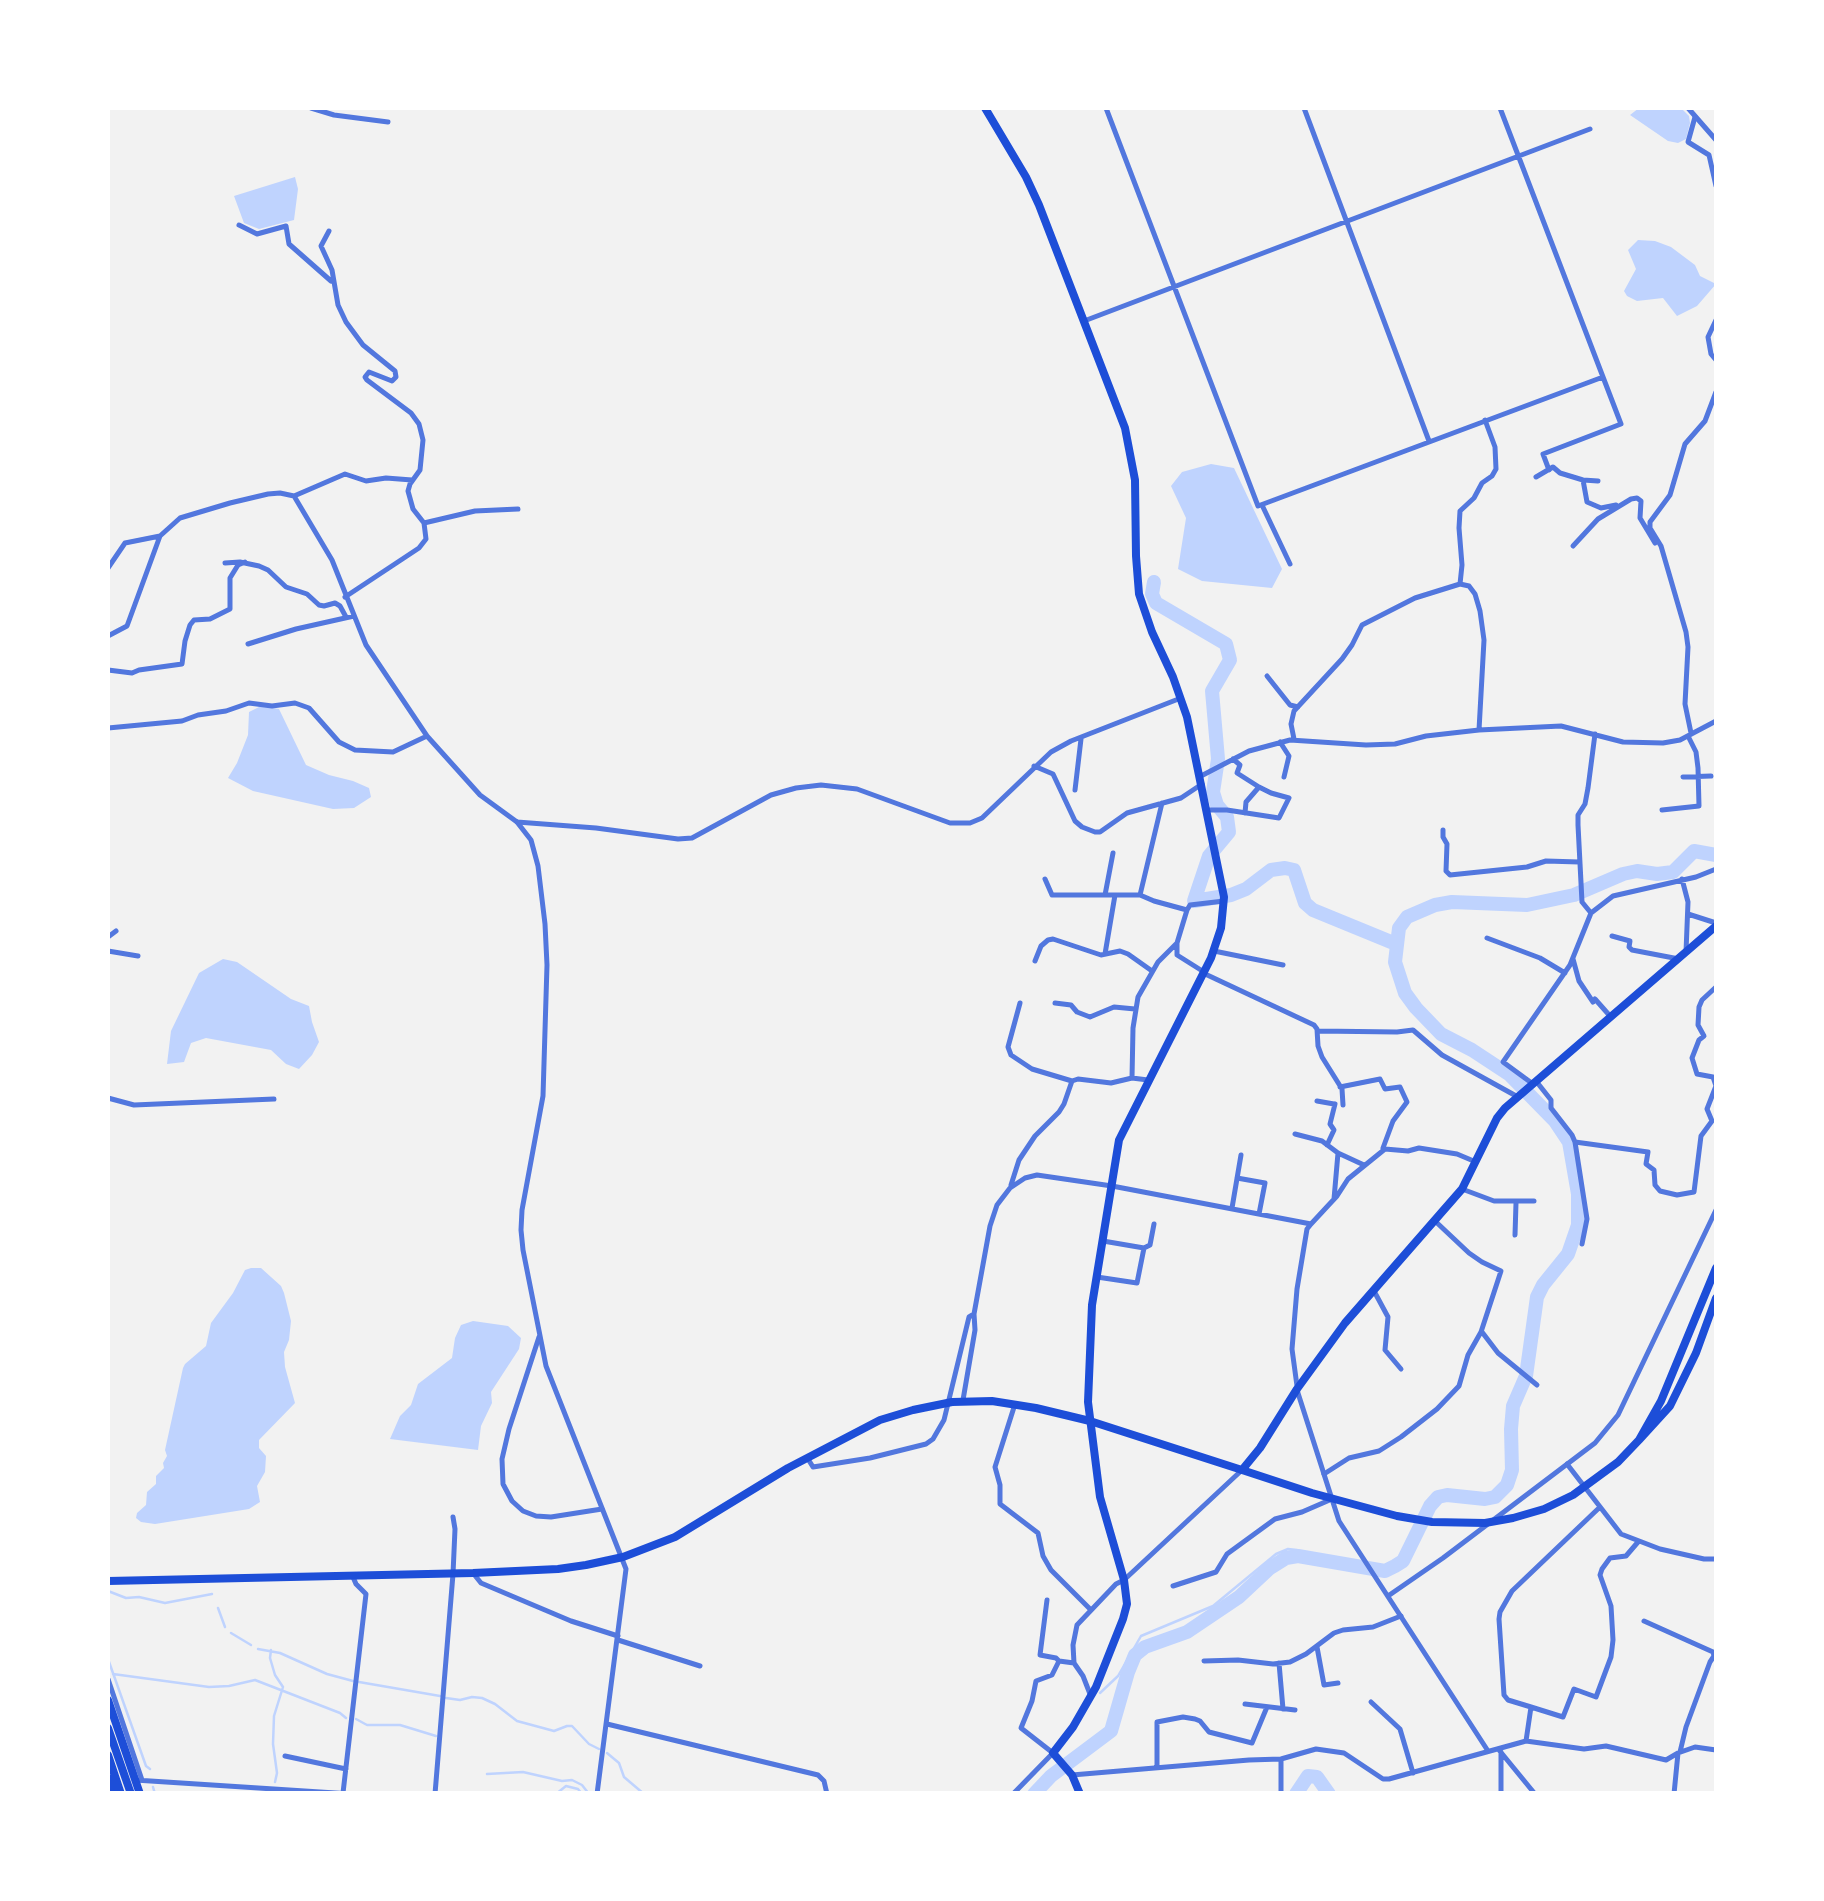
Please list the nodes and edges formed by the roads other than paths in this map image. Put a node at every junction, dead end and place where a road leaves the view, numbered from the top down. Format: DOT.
graph roads {
  1 [pos="311,108"];
  2 [pos="340,108"];
  3 [pos="985,108"];
  4 [pos="1106,108"];
  5 [pos="1304,108"];
  6 [pos="1500,108"];
  7 [pos="1688,108"];
  8 [pos="336,115"];
  9 [pos="1695,117"];
  10 [pos="388,122"];
  11 [pos="1590,129"];
  12 [pos="1716,140"];
  13 [pos="1519,156"];
  14 [pos="1716,186"];
  15 [pos="1346,222"];
  16 [pos="239,224"];
  17 [pos="329,231"];
  18 [pos="333,283"];
  19 [pos="1174,287"];
  20 [pos="1716,320"];
  21 [pos="1084,322"];
  22 [pos="1716,360"];
  23 [pos="1602,377"];
  24 [pos="1716,392"];
  25 [pos="1485,420"];
  26 [pos="1429,441"];
  27 [pos="1549,470"];
  28 [pos="1536,477"];
  29 [pos="412,480"];
  30 [pos="1583,480"];
  31 [pos="1598,481"];
  32 [pos="294,496"];
  33 [pos="1628,500"];
  34 [pos="1262,505"];
  35 [pos="518,509"];
  36 [pos="424,523"];
  37 [pos="160,536"];
  38 [pos="1574,546"];
  39 [pos="1662,554"];
  40 [pos="226,562"];
  41 [pos="245,562"];
  42 [pos="1290,564"];
  43 [pos="108,568"];
  44 [pos="1460,584"];
  45 [pos="345,597"];
  46 [pos="350,617"];
  47 [pos="108,636"];
  48 [pos="248,644"];
  49 [pos="108,670"];
  50 [pos="1268,676"];
  51 [pos="1181,698"];
  52 [pos="1298,707"];
  53 [pos="1716,721"];
  54 [pos="108,728"];
  55 [pos="1479,730"];
  56 [pos="1595,734"];
  57 [pos="1690,735"];
  58 [pos="427,736"];
  59 [pos="1082,737"];
  60 [pos="1294,740"];
  61 [pos="1280,742"];
  62 [pos="1233,759"];
  63 [pos="1034,766"];
  64 [pos="1698,776"];
  65 [pos="1711,776"];
  66 [pos="1683,777"];
  67 [pos="1284,778"];
  68 [pos="1201,780"];
  69 [pos="1259,787"];
  70 [pos="1075,790"];
  71 [pos="1162,803"];
  72 [pos="1207,810"];
  73 [pos="1662,810"];
  74 [pos="1245,813"];
  75 [pos="517,822"];
  76 [pos="1443,830"];
  77 [pos="1113,853"];
  78 [pos="1579,864"];
  79 [pos="1716,869"];
  80 [pos="1045,879"];
  81 [pos="1682,879"];
  82 [pos="1105,895"];
  83 [pos="1116,895"];
  84 [pos="1140,895"];
  85 [pos="1224,897"];
  86 [pos="1187,910"];
  87 [pos="1591,913"];
  88 [pos="1688,914"];
  89 [pos="1716,924"];
  90 [pos="116,931"];
  91 [pos="1612,936"];
  92 [pos="108,938"];
  93 [pos="1487,938"];
  94 [pos="1177,943"];
  95 [pos="108,951"];
  96 [pos="1214,951"];
  97 [pos="1104,954"];
  98 [pos="138,956"];
  99 [pos="1572,957"];
  100 [pos="1683,957"];
  101 [pos="1035,960"];
  102 [pos="1283,965"];
  103 [pos="1152,971"];
  104 [pos="1204,972"];
  105 [pos="1565,973"];
  106 [pos="1716,987"];
  107 [pos="1056,1002"];
  108 [pos="1020,1003"];
  109 [pos="1135,1009"];
  110 [pos="1612,1018"];
  111 [pos="1318,1031"];
  112 [pos="1132,1078"];
  113 [pos="1148,1080"];
  114 [pos="1072,1081"];
  115 [pos="1535,1083"];
  116 [pos="1340,1086"];
  117 [pos="1518,1097"];
  118 [pos="108,1098"];
  119 [pos="274,1099"];
  120 [pos="1317,1101"];
  121 [pos="1335,1104"];
  122 [pos="1343,1105"];
  123 [pos="1356,1107"];
  124 [pos="1295,1134"];
  125 [pos="1575,1142"];
  126 [pos="1328,1145"];
  127 [pos="1382,1150"];
  128 [pos="1338,1153"];
  129 [pos="1241,1155"];
  130 [pos="1476,1162"];
  131 [pos="1364,1165"];
  132 [pos="1237,1178"];
  133 [pos="1112,1186"];
  134 [pos="1010,1188"];
  135 [pos="1462,1189"];
  136 [pos="1334,1199"];
  137 [pos="1516,1202"];
  138 [pos="1534,1202"];
  139 [pos="1232,1208"];
  140 [pos="1716,1210"];
  141 [pos="1258,1214"];
  142 [pos="1436,1221"];
  143 [pos="1154,1224"];
  144 [pos="1311,1224"];
  145 [pos="1516,1234"];
  146 [pos="1102,1241"];
  147 [pos="1582,1244"];
  148 [pos="1144,1248"];
  149 [pos="1716,1268"];
  150 [pos="1096,1276"];
  151 [pos="1374,1290"];
  152 [pos="1716,1298"];
  153 [pos="974,1314"];
  154 [pos="541,1332"];
  155 [pos="1481,1332"];
  156 [pos="1401,1369"];
  157 [pos="1537,1385"];
  158 [pos="1297,1389"];
  159 [pos="962,1402"];
  160 [pos="1016,1404"];
  161 [pos="1090,1422"];
  162 [pos="1639,1440"];
  163 [pos="807,1458"];
  164 [pos="1567,1464"];
  165 [pos="1242,1470"];
  166 [pos="1324,1474"];
  167 [pos="1332,1499"];
  168 [pos="1600,1507"];
  169 [pos="602,1509"];
  170 [pos="453,1517"];
  171 [pos="1638,1542"];
  172 [pos="622,1557"];
  173 [pos="1716,1559"];
  174 [pos="473,1573"];
  175 [pos="453,1574"];
  176 [pos="352,1575"];
  177 [pos="108,1580"];
  178 [pos="1124,1580"];
  179 [pos="1173,1586"];
  180 [pos="1388,1596"];
  181 [pos="1047,1600"];
  182 [pos="1091,1610"];
  183 [pos="1401,1616"];
  184 [pos="1644,1621"];
  185 [pos="618,1638"];
  186 [pos="1317,1646"];
  187 [pos="1715,1657"];
  188 [pos="1059,1661"];
  189 [pos="1204,1661"];
  190 [pos="1074,1663"];
  191 [pos="1279,1663"];
  192 [pos="700,1666"];
  193 [pos="108,1679"];
  194 [pos="1338,1683"];
  195 [pos="1091,1697"];
  196 [pos="108,1700"];
  197 [pos="1371,1702"];
  198 [pos="1245,1704"];
  199 [pos="1267,1707"];
  200 [pos="1531,1707"];
  201 [pos="1283,1709"];
  202 [pos="1295,1710"];
  203 [pos="606,1724"];
  204 [pos="108,1728"];
  205 [pos="1526,1740"];
  206 [pos="1716,1750"];
  207 [pos="1500,1751"];
  208 [pos="1488,1752"];
  209 [pos="1679,1752"];
  210 [pos="108,1755"];
  211 [pos="1056,1755"];
  212 [pos="284,1756"];
  213 [pos="1282,1759"];
  214 [pos="1157,1768"];
  215 [pos="346,1769"];
  216 [pos="1413,1773"];
  217 [pos="1071,1774"];
  218 [pos="108,1778"];
  219 [pos="142,1780"];
  220 [pos="343,1793"];
  221 [pos="117,1794"];
  222 [pos="131,1794"];
  223 [pos="140,1794"];
  224 [pos="351,1794"];
  225 [pos="436,1794"];
  226 [pos="597,1794"];
  227 [pos="826,1794"];
  228 [pos="1013,1794"];
  229 [pos="1080,1794"];
  230 [pos="1281,1794"];
  231 [pos="1501,1794"];
  232 [pos="1535,1794"];
  233 [pos="1674,1794"];
  1 -- 8 [label="street"];
  2 -- 8 [label="street"];
  3 -- 21 [label="main road"];
  4 -- 19 [label="street"];
  5 -- 15 [label="street"];
  6 -- 13 [label="street"];
  7 -- 9 [label="street"];
  8 -- 10 [label="street"];
  9 -- 12 [label="street"];
  9 -- 14 [label="street"];
  11 -- 13 [label="street"];
  13 -- 15 [label="street"];
  13 -- 23 [label="street"];
  15 -- 19 [label="street"];
  15 -- 26 [label="street"];
  16 -- 18 [label="street"];
  17 -- 18 [label="street"];
  18 -- 29 [label="street"];
  19 -- 21 [label="street"];
  19 -- 34 [label="street"];
  20 -- 22 [label="street"];
  21 -- 51 [label="main road"];
  23 -- 25 [label="street"];
  23 -- 27 [label="street"];
  24 -- 39 [label="street"];
  25 -- 26 [label="street"];
  25 -- 44 [label="street"];
  26 -- 34 [label="street"];
  27 -- 28 [label="street"];
  27 -- 30 [label="street"];
  29 -- 32 [label="street"];
  29 -- 36 [label="street"];
  30 -- 31 [label="street"];
  30 -- 33 [label="street"];
  32 -- 37 [label="street"];
  32 -- 45 [label="street"];
  33 -- 38 [label="street"];
  33 -- 39 [label="street"];
  34 -- 42 [label="street"];
  35 -- 36 [label="street"];
  36 -- 45 [label="street"];
  37 -- 43 [label="street"];
  37 -- 47 [label="street"];
  39 -- 57 [label="street"];
  40 -- 41 [label="street"];
  41 -- 46 [label="street"];
  41 -- 49 [label="street"];
  44 -- 52 [label="street"];
  44 -- 55 [label="street"];
  45 -- 46 [label="street"];
  46 -- 48 [label="street"];
  46 -- 58 [label="street"];
  50 -- 52 [label="street"];
  51 -- 59 [label="street"];
  51 -- 68 [label="main road"];
  52 -- 60 [label="street"];
  53 -- 57 [label="street"];
  54 -- 58 [label="street"];
  55 -- 56 [label="street"];
  55 -- 60 [label="street"];
  56 -- 57 [label="street"];
  56 -- 78 [label="street"];
  57 -- 64 [label="street"];
  58 -- 75 [label="street"];
  59 -- 63 [label="street"];
  59 -- 70 [label="street"];
  60 -- 61 [label="street"];
  61 -- 62 [label="street"];
  61 -- 67 [label="street"];
  62 -- 68 [label="street"];
  62 -- 69 [label="street"];
  63 -- 71 [label="street"];
  63 -- 75 [label="street"];
  64 -- 65 [label="street"];
  64 -- 66 [label="street"];
  64 -- 73 [label="street"];
  68 -- 71 [label="street"];
  68 -- 72 [label="main road"];
  69 -- 74 [label="street"];
  69 -- 74 [label="street"];
  71 -- 84 [label="street"];
  72 -- 74 [label="street"];
  72 -- 85 [label="main road"];
  75 -- 154 [label="street"];
  76 -- 78 [label="street"];
  77 -- 82 [label="street"];
  78 -- 87 [label="street"];
  79 -- 81 [label="street"];
  80 -- 82 [label="street"];
  81 -- 87 [label="street"];
  81 -- 88 [label="street"];
  82 -- 83 [label="street"];
  83 -- 84 [label="street"];
  83 -- 97 [label="street"];
  84 -- 86 [label="street"];
  85 -- 86 [label="street"];
  85 -- 96 [label="main road"];
  86 -- 94 [label="street"];
  87 -- 99 [label="street"];
  88 -- 89 [label="street"];
  88 -- 100 [label="street"];
  89 -- 100 [label="main road"];
  90 -- 92 [label="street"];
  91 -- 100 [label="street"];
  93 -- 105 [label="street"];
  94 -- 103 [label="street"];
  94 -- 104 [label="street"];
  95 -- 98 [label="street"];
  96 -- 102 [label="street"];
  96 -- 104 [label="main road"];
  97 -- 101 [label="street"];
  97 -- 103 [label="street"];
  99 -- 105 [label="street"];
  99 -- 110 [label="street"];
  100 -- 110 [label="main road"];
  103 -- 109 [label="street"];
  104 -- 111 [label="street"];
  104 -- 113 [label="main road"];
  105 -- 115 [label="street"];
  106 -- 125 [label="street"];
  107 -- 109 [label="street"];
  108 -- 114 [label="street"];
  109 -- 112 [label="street"];
  110 -- 115 [label="main road"];
  111 -- 116 [label="street"];
  111 -- 117 [label="street"];
  112 -- 113 [label="street"];
  112 -- 114 [label="street"];
  113 -- 133 [label="main road"];
  114 -- 134 [label="street"];
  115 -- 117 [label="main road"];
  115 -- 125 [label="street"];
  116 -- 122 [label="street"];
  116 -- 127 [label="street"];
  117 -- 130 [label="main road"];
  118 -- 119 [label="street"];
  120 -- 121 [label="street"];
  121 -- 122 [label="street"];
  121 -- 126 [label="street"];
  122 -- 123 [label="street"];
  124 -- 126 [label="street"];
  125 -- 147 [label="street"];
  126 -- 128 [label="street"];
  127 -- 130 [label="street"];
  127 -- 131 [label="street"];
  128 -- 131 [label="street"];
  128 -- 136 [label="street"];
  129 -- 132 [label="street"];
  130 -- 135 [label="main road"];
  131 -- 136 [label="street"];
  132 -- 139 [label="street"];
  132 -- 141 [label="street"];
  133 -- 134 [label="street"];
  133 -- 139 [label="street"];
  133 -- 146 [label="main road"];
  134 -- 153 [label="street"];
  135 -- 137 [label="street"];
  135 -- 142 [label="main road"];
  136 -- 144 [label="street"];
  137 -- 138 [label="street"];
  137 -- 145 [label="street"];
  139 -- 141 [label="street"];
  140 -- 164 [label="street"];
  141 -- 144 [label="street"];
  142 -- 151 [label="main road"];
  142 -- 155 [label="street"];
  143 -- 148 [label="street"];
  144 -- 158 [label="street"];
  146 -- 148 [label="street"];
  146 -- 150 [label="main road"];
  148 -- 150 [label="street"];
  149 -- 162 [label="main road"];
  150 -- 161 [label="main road"];
  151 -- 156 [label="street"];
  151 -- 158 [label="main road"];
  152 -- 162 [label="main road"];
  153 -- 159 [label="street"];
  153 -- 163 [label="street"];
  154 -- 169 [label="street"];
  154 -- 169 [label="street"];
  155 -- 157 [label="street"];
  155 -- 166 [label="street"];
  158 -- 165 [label="main road"];
  158 -- 166 [label="street"];
  159 -- 160 [label="main road"];
  159 -- 163 [label="main road"];
  160 -- 161 [label="main road"];
  160 -- 182 [label="street"];
  161 -- 165 [label="main road"];
  161 -- 178 [label="main road"];
  162 -- 165 [label="main road"];
  163 -- 172 [label="main road"];
  164 -- 168 [label="street"];
  164 -- 180 [label="street"];
  165 -- 178 [label="street"];
  166 -- 167 [label="street"];
  167 -- 179 [label="street"];
  167 -- 180 [label="street"];
  168 -- 171 [label="street"];
  168 -- 200 [label="street"];
  169 -- 172 [label="street"];
  170 -- 175 [label="street"];
  171 -- 173 [label="street"];
  171 -- 200 [label="street"];
  172 -- 174 [label="main road"];
  172 -- 185 [label="street"];
  174 -- 175 [label="main road"];
  174 -- 185 [label="street"];
  175 -- 176 [label="main road"];
  175 -- 225 [label="street"];
  176 -- 177 [label="main road"];
  176 -- 215 [label="street"];
  178 -- 182 [label="street"];
  178 -- 195 [label="main road"];
  180 -- 183 [label="street"];
  181 -- 188 [label="street"];
  182 -- 190 [label="street"];
  183 -- 186 [label="street"];
  183 -- 208 [label="street"];
  184 -- 187 [label="street"];
  185 -- 192 [label="street"];
  185 -- 203 [label="street"];
  186 -- 191 [label="street"];
  186 -- 194 [label="street"];
  187 -- 209 [label="street"];
  188 -- 190 [label="street"];
  188 -- 211 [label="street"];
  189 -- 191 [label="street"];
  190 -- 195 [label="street"];
  191 -- 201 [label="street"];
  193 -- 219 [label="street"];
  195 -- 211 [label="main road"];
  196 -- 223 [label="main road"];
  197 -- 216 [label="street"];
  198 -- 199 [label="street"];
  199 -- 201 [label="street"];
  199 -- 214 [label="street"];
  200 -- 205 [label="street"];
  201 -- 202 [label="street"];
  203 -- 226 [label="street"];
  203 -- 227 [label="street"];
  204 -- 222 [label="main road"];
  205 -- 207 [label="street"];
  205 -- 209 [label="street"];
  206 -- 209 [label="street"];
  207 -- 208 [label="street"];
  207 -- 231 [label="street"];
  207 -- 232 [label="street"];
  208 -- 216 [label="street"];
  209 -- 233 [label="street"];
  210 -- 221 [label="main road"];
  211 -- 217 [label="main road"];
  211 -- 228 [label="street"];
  212 -- 215 [label="street"];
  213 -- 214 [label="street"];
  213 -- 216 [label="street"];
  213 -- 230 [label="street"];
  214 -- 217 [label="street"];
  215 -- 220 [label="street"];
  217 -- 229 [label="main road"];
  218 -- 219 [label="street"];
  218 -- 221 [label="main road"];
  219 -- 220 [label="street"];
  220 -- 224 [label="street"];
}
